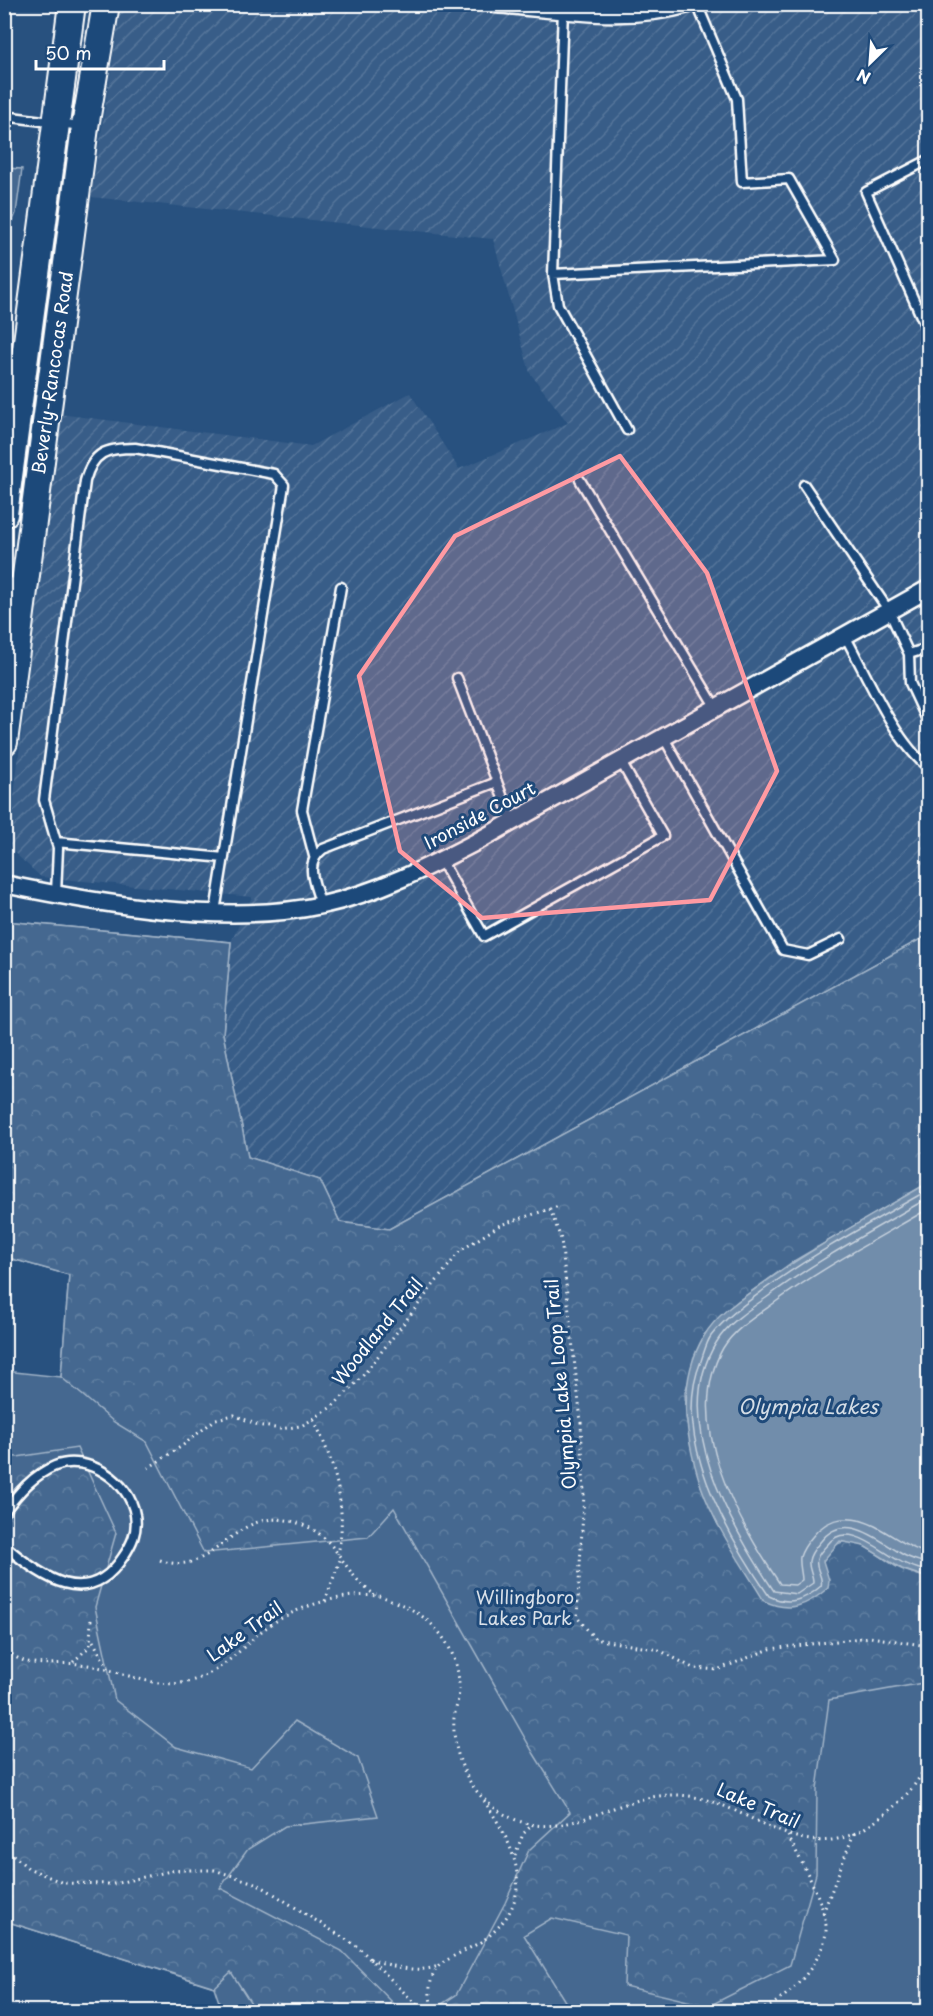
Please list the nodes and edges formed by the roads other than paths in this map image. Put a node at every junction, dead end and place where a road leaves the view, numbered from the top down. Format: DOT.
graph roads {
  1 [pos="72,4"];
  2 [pos="106,4"];
  3 [pos="495,4"];
  4 [pos="689,4"];
  5 [pos="698,4"];
  6 [pos="631,9"];
  7 [pos="563,10"];
  8 [pos="4,116"];
  9 [pos="57,123"];
  10 [pos="85,127"];
  11 [pos="928,160"];
  12 [pos="553,274"];
  13 [pos="928,332"];
  14 [pos="627,430"];
  15 [pos="580,480"];
  16 [pos="804,484"];
  17 [pos="4,514"];
  18 [pos="341,587"];
  19 [pos="14,589"];
  20 [pos="928,589"];
  21 [pos="889,611"];
  22 [pos="845,636"];
  23 [pos="928,648"];
  24 [pos="909,654"];
  25 [pos="457,678"];
  26 [pos="716,709"];
  27 [pos="928,722"];
  28 [pos="664,738"];
  29 [pos="4,742"];
  30 [pos="621,762"];
  31 [pos="928,767"];
  32 [pos="497,782"];
  33 [pos="512,822"];
  34 [pos="56,842"];
  35 [pos="314,856"];
  36 [pos="224,858"];
  37 [pos="441,860"];
  38 [pos="4,884"];
  39 [pos="56,894"];
  40 [pos="321,905"];
  41 [pos="215,912"];
  42 [pos="841,939"];
  43 [pos="4,1512"];
  44 [pos="4,1545"];
  1 -- 9 [label="main road, Beverly-Rancocas Road"];
  2 -- 10 [label="main road, Beverly-Rancocas Road"];
  3 -- 7 [label="street"];
  4 -- 6 [label="street"];
  5 -- 12 [label="lane"];
  6 -- 7 [label="street"];
  7 -- 12 [label="lane"];
  8 -- 9 [label="lane"];
  9 -- 10 [label="lane"];
  9 -- 17 [label="main road, Beverly-Rancocas Road"];
  10 -- 19 [label="main road, Beverly-Rancocas Road"];
  11 -- 13 [label="lane"];
  12 -- 14 [label="lane"];
  15 -- 26 [label="lane"];
  16 -- 21 [label="lane"];
  18 -- 35 [label="lane"];
  19 -- 29 [label="main road, Beverly-Rancocas Road"];
  20 -- 21 [label="street, Ironside Court"];
  21 -- 22 [label="street, Ironside Court"];
  21 -- 24 [label="lane"];
  22 -- 26 [label="street, Ironside Court"];
  22 -- 31 [label="lane"];
  23 -- 24 [label="lane"];
  24 -- 27 [label="lane"];
  25 -- 32 [label="lane"];
  26 -- 28 [label="street, Ironside Court"];
  28 -- 30 [label="street, Ironside Court"];
  28 -- 42 [label="lane"];
  30 -- 33 [label="street, Ironside Court"];
  30 -- 37 [label="lane"];
  32 -- 33 [label="lane"];
  32 -- 35 [label="lane"];
  33 -- 37 [label="street, Ironside Court"];
  34 -- 36 [label="lane"];
  34 -- 36 [label="lane"];
  34 -- 39 [label="lane"];
  35 -- 40 [label="lane"];
  36 -- 41 [label="lane"];
  37 -- 40 [label="street, Ironside Court"];
  38 -- 39 [label="street, Ironside Court"];
  39 -- 41 [label="street, Ironside Court"];
  40 -- 41 [label="street, Ironside Court"];
  43 -- 44 [label="lane"];
}
